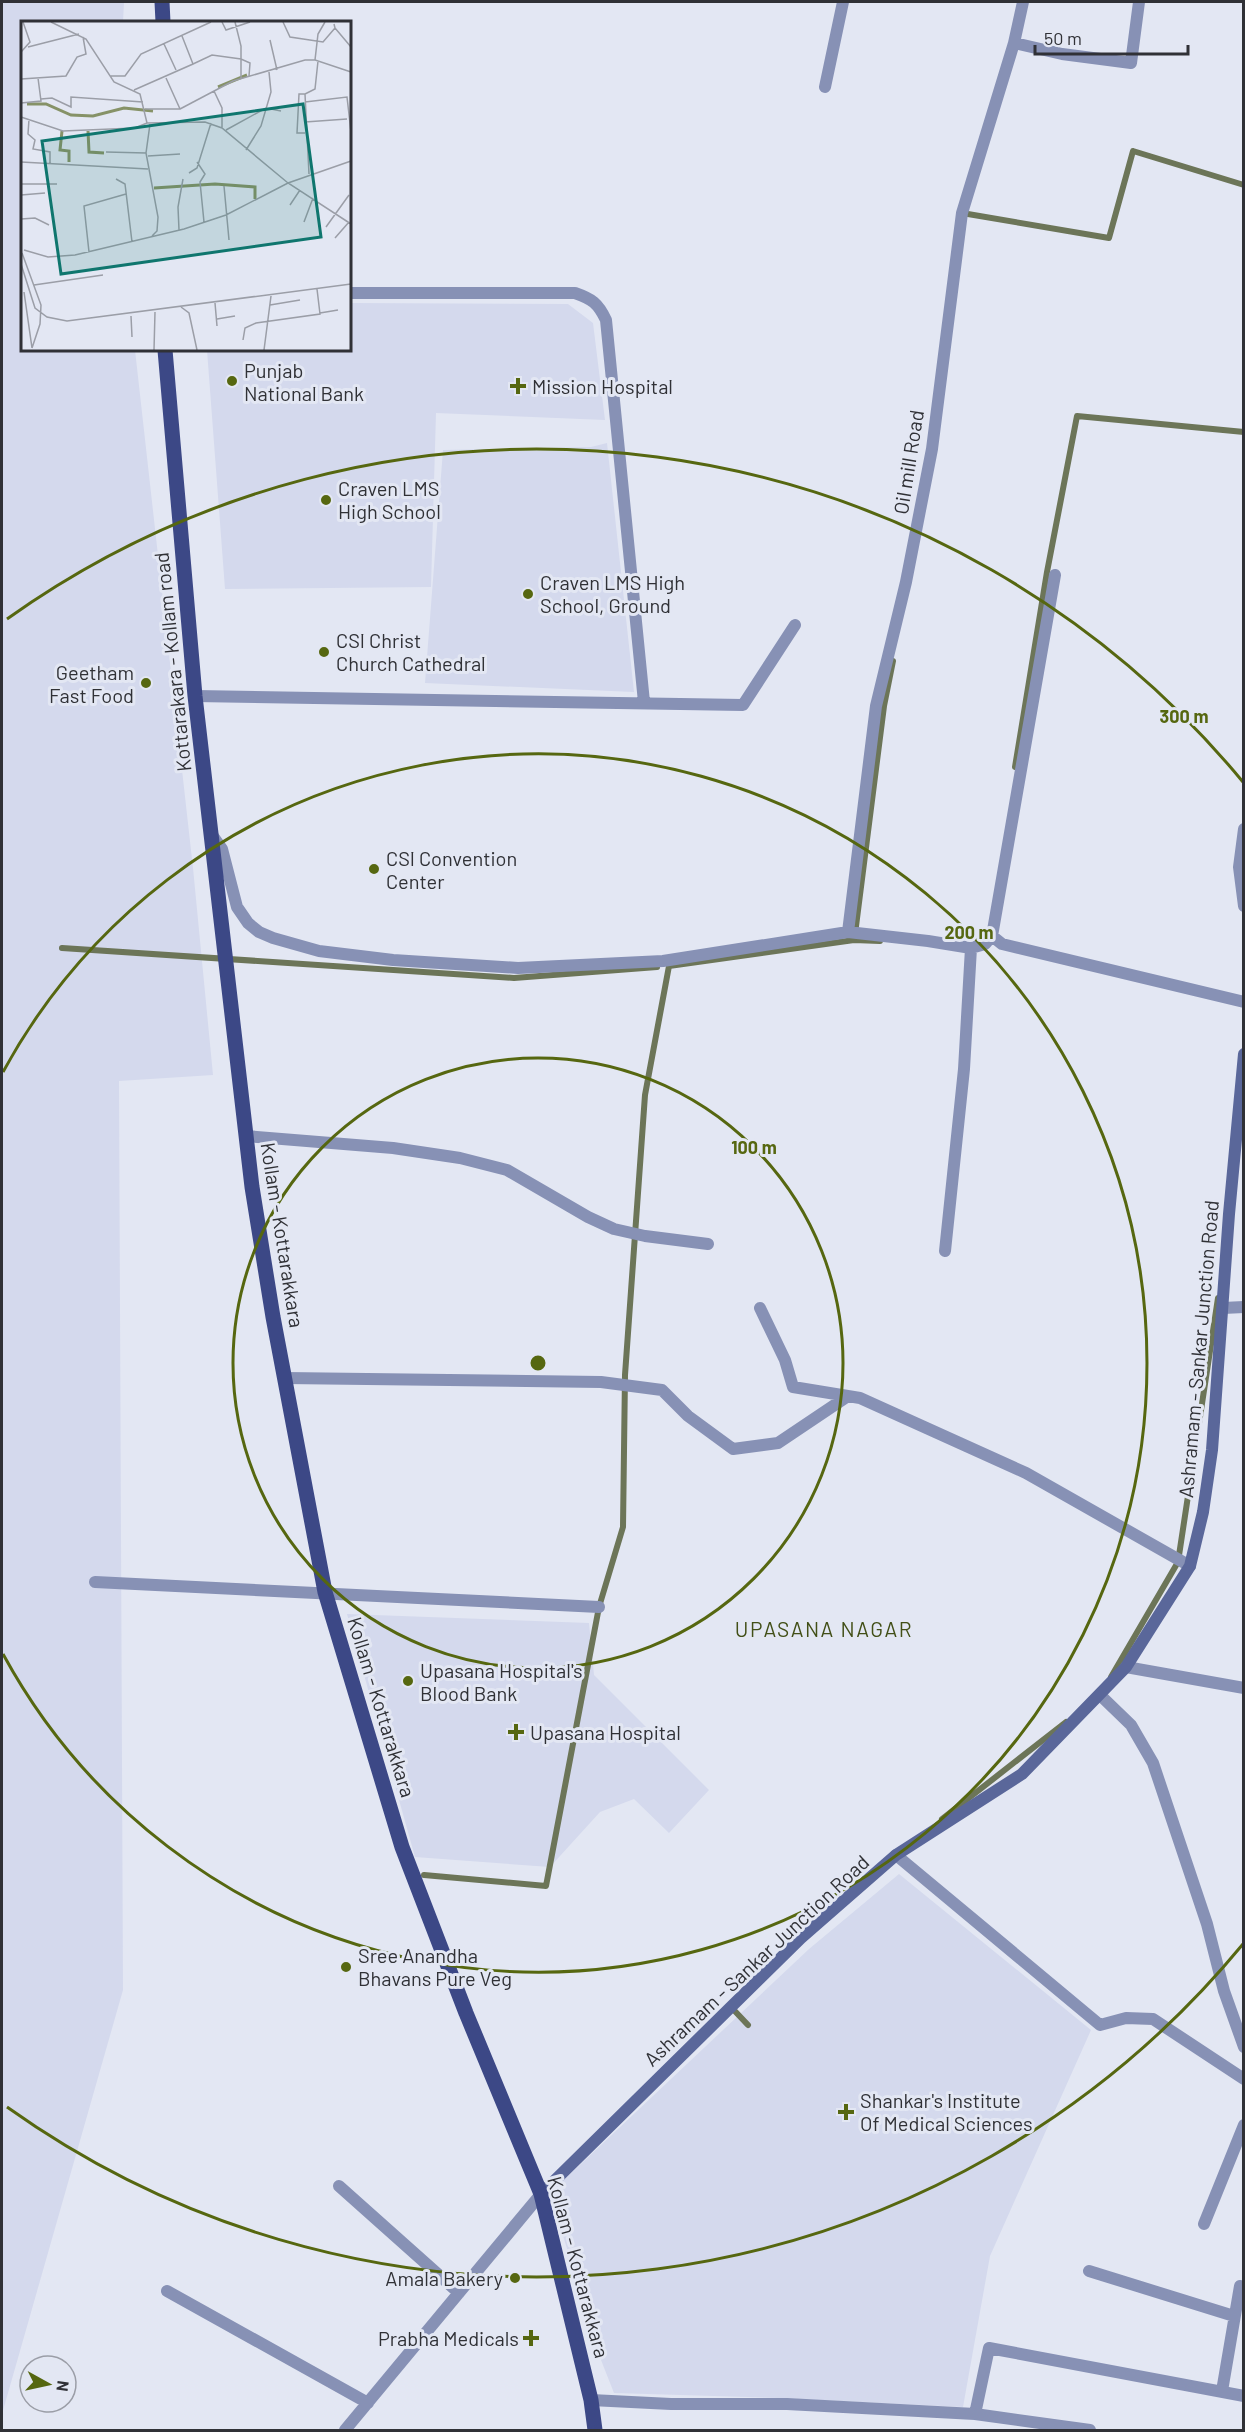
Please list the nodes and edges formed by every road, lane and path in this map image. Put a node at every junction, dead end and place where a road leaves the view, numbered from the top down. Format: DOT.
graph roads {
  1 [pos="843,2"];
  2 [pos="1023,2"];
  3 [pos="1139,2"];
  4 [pos="1014,43"];
  5 [pos="825,87"];
  6 [pos="351,293"];
  7 [pos="165,351"];
  8 [pos="1055,575"];
  9 [pos="795,625"];
  10 [pos="195,696"];
  11 [pos="644,702"];
  12 [pos="1244,829"];
  13 [pos="212,835"];
  14 [pos="1244,906"];
  15 [pos="848,932"];
  16 [pos="992,936"];
  17 [pos="971,948"];
  18 [pos="227,969"];
  19 [pos="1244,1002"];
  20 [pos="1244,1054"];
  21 [pos="246,1136"];
  22 [pos="708,1245"];
  23 [pos="945,1251"];
  24 [pos="1244,1307"];
  25 [pos="760,1308"];
  26 [pos="1223,1308"];
  27 [pos="285,1378"];
  28 [pos="848,1396"];
  29 [pos="1190,1566"];
  30 [pos="95,1582"];
  31 [pos="325,1592"];
  32 [pos="599,1607"];
  33 [pos="1125,1667"];
  34 [pos="1244,1688"];
  35 [pos="1100,1695"];
  36 [pos="896,1855"];
  37 [pos="1244,2047"];
  38 [pos="1244,2079"];
  39 [pos="1244,2125"];
  40 [pos="339,2186"];
  41 [pos="541,2194"];
  42 [pos="1204,2224"];
  43 [pos="1089,2271"];
  44 [pos="1244,2287"];
  45 [pos="167,2291"];
  46 [pos="459,2293"];
  47 [pos="1234,2316"];
  48 [pos="1222,2391"];
  49 [pos="1244,2396"];
  50 [pos="591,2400"];
  51 [pos="368,2403"];
  52 [pos="975,2414"];
  53 [pos="1072,2429"];
  54 [pos="345,2430"];
  55 [pos="596,2430"];
  56 [pos="1090,2430"];
  1 -- 5 [label="street"];
  2 -- 4 [label="street, Oil mill Road"];
  3 -- 4 [label="street"];
  4 -- 15 [label="street, Oil mill Road"];
  6 -- 11 [label="street"];
  7 -- 10 [label="main road, Kottarakara - Kollam road"];
  8 -- 16 [label="street"];
  9 -- 11 [label="street"];
  10 -- 11 [label="street"];
  10 -- 13 [label="main road, Kottarakara - Kollam road"];
  12 -- 14 [label="street"];
  13 -- 15 [label="street"];
  13 -- 18 [label="main road, Kottarakara - Kollam road"];
  15 -- 17 [label="street"];
  16 -- 17 [label="street"];
  16 -- 19 [label="street"];
  17 -- 23 [label="street"];
  18 -- 21 [label="main road, Kollam - Kottarakkara"];
  20 -- 26 [label="street, Ashramam - Sankar Junction Road"];
  21 -- 22 [label="street"];
  21 -- 27 [label="main road, Kollam - Kottarakkara"];
  24 -- 26 [label="street"];
  25 -- 28 [label="street"];
  26 -- 29 [label="street, Ashramam - Sankar Junction Road"];
  27 -- 28 [label="street"];
  27 -- 31 [label="main road, Kollam - Kottarakkara"];
  28 -- 29 [label="street"];
  29 -- 33 [label="street, Ashramam - Sankar Junction Road"];
  30 -- 31 [label="street"];
  31 -- 32 [label="street"];
  31 -- 41 [label="main road, Kollam - Kottarakkara"];
  33 -- 34 [label="street"];
  33 -- 35 [label="street, Ashramam - Sankar Junction Road"];
  35 -- 36 [label="street, Ashramam - Sankar Junction Road"];
  35 -- 37 [label="street"];
  36 -- 38 [label="street"];
  36 -- 41 [label="street, Ashramam - Sankar Junction Road"];
  39 -- 42 [label="street"];
  40 -- 46 [label="street"];
  41 -- 46 [label="street"];
  41 -- 50 [label="main road, Kollam - Kottarakkara"];
  43 -- 47 [label="street"];
  44 -- 47 [label="street"];
  45 -- 51 [label="street"];
  46 -- 51 [label="street"];
  47 -- 48 [label="street"];
  48 -- 49 [label="street"];
  48 -- 52 [label="street"];
  50 -- 52 [label="street"];
  50 -- 55 [label="main road, Kollam - Kottarakkara"];
  51 -- 54 [label="street"];
  52 -- 53 [label="street"];
  53 -- 56 [label="street"];
}
